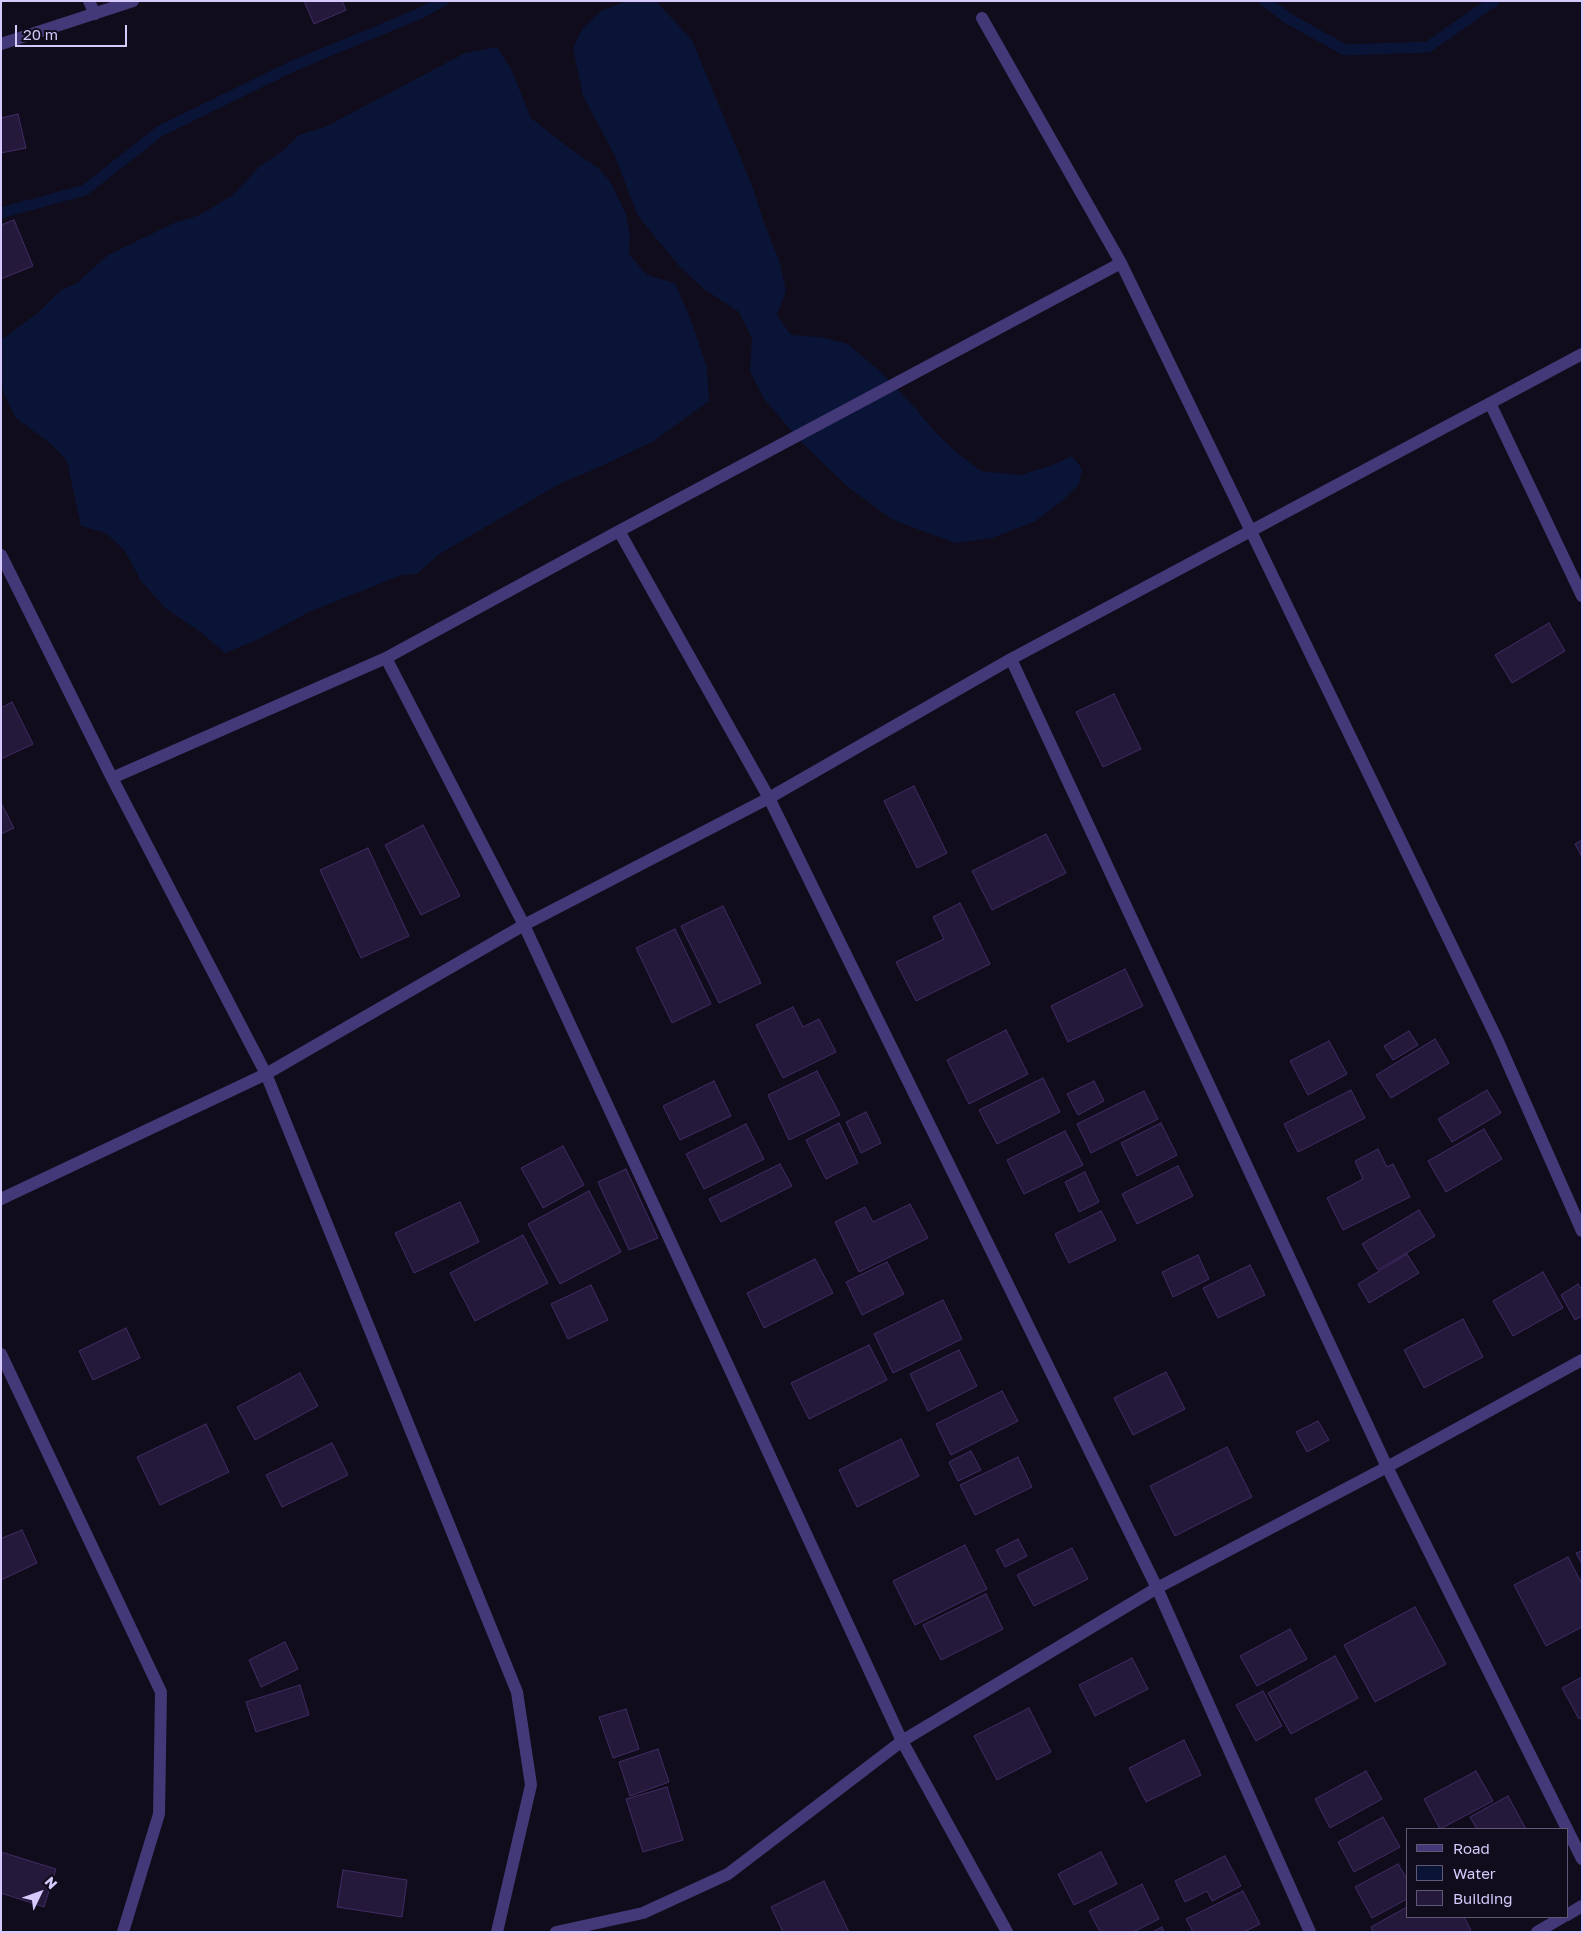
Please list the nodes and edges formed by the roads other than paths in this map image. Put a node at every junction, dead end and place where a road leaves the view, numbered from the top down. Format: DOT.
graph roads {
  1 [pos="89,1"];
  2 [pos="134,1"];
  3 [pos="95,14"];
  4 [pos="982,18"];
  5 [pos="1,44"];
  6 [pos="1121,263"];
  7 [pos="1582,354"];
  8 [pos="1490,403"];
  9 [pos="1251,530"];
  10 [pos="619,531"];
  11 [pos="1,556"];
  12 [pos="1582,596"];
  13 [pos="386,658"];
  14 [pos="1011,659"];
  15 [pos="112,778"];
  16 [pos="768,798"];
  17 [pos="524,925"];
  18 [pos="266,1074"];
  19 [pos="1,1199"];
  20 [pos="1582,1231"];
  21 [pos="1,1354"];
  22 [pos="1582,1360"];
  23 [pos="1387,1467"];
  24 [pos="1157,1588"];
  25 [pos="902,1741"];
  26 [pos="1567,1828"];
  27 [pos="1568,1830"];
  28 [pos="1582,1858"];
  29 [pos="1582,1906"];
  30 [pos="1568,1914"];
  31 [pos="1561,1918"];
  32 [pos="123,1932"];
  33 [pos="497,1932"];
  34 [pos="556,1932"];
  35 [pos="1007,1932"];
  36 [pos="1310,1932"];
  37 [pos="1536,1932"];
  1 -- 3 [label="street"];
  2 -- 3 [label="street"];
  3 -- 5 [label="street"];
  4 -- 6 [label="street"];
  6 -- 9 [label="street"];
  6 -- 10 [label="street"];
  7 -- 8 [label="street"];
  8 -- 9 [label="street"];
  8 -- 12 [label="street"];
  9 -- 14 [label="street"];
  9 -- 20 [label="street"];
  10 -- 13 [label="street"];
  10 -- 16 [label="street"];
  11 -- 15 [label="street"];
  13 -- 15 [label="street"];
  13 -- 17 [label="street"];
  14 -- 16 [label="street"];
  14 -- 23 [label="street"];
  15 -- 18 [label="street"];
  16 -- 17 [label="street"];
  16 -- 24 [label="street"];
  17 -- 18 [label="street"];
  17 -- 25 [label="street"];
  18 -- 19 [label="street"];
  18 -- 33 [label="street"];
  21 -- 32 [label="street"];
  22 -- 23 [label="street"];
  23 -- 24 [label="street"];
  23 -- 26 [label="street"];
  24 -- 25 [label="street"];
  24 -- 36 [label="street"];
  25 -- 34 [label="street"];
  25 -- 35 [label="street"];
  27 -- 28 [label="street"];
  29 -- 30 [label="street"];
  31 -- 37 [label="street"];
}
